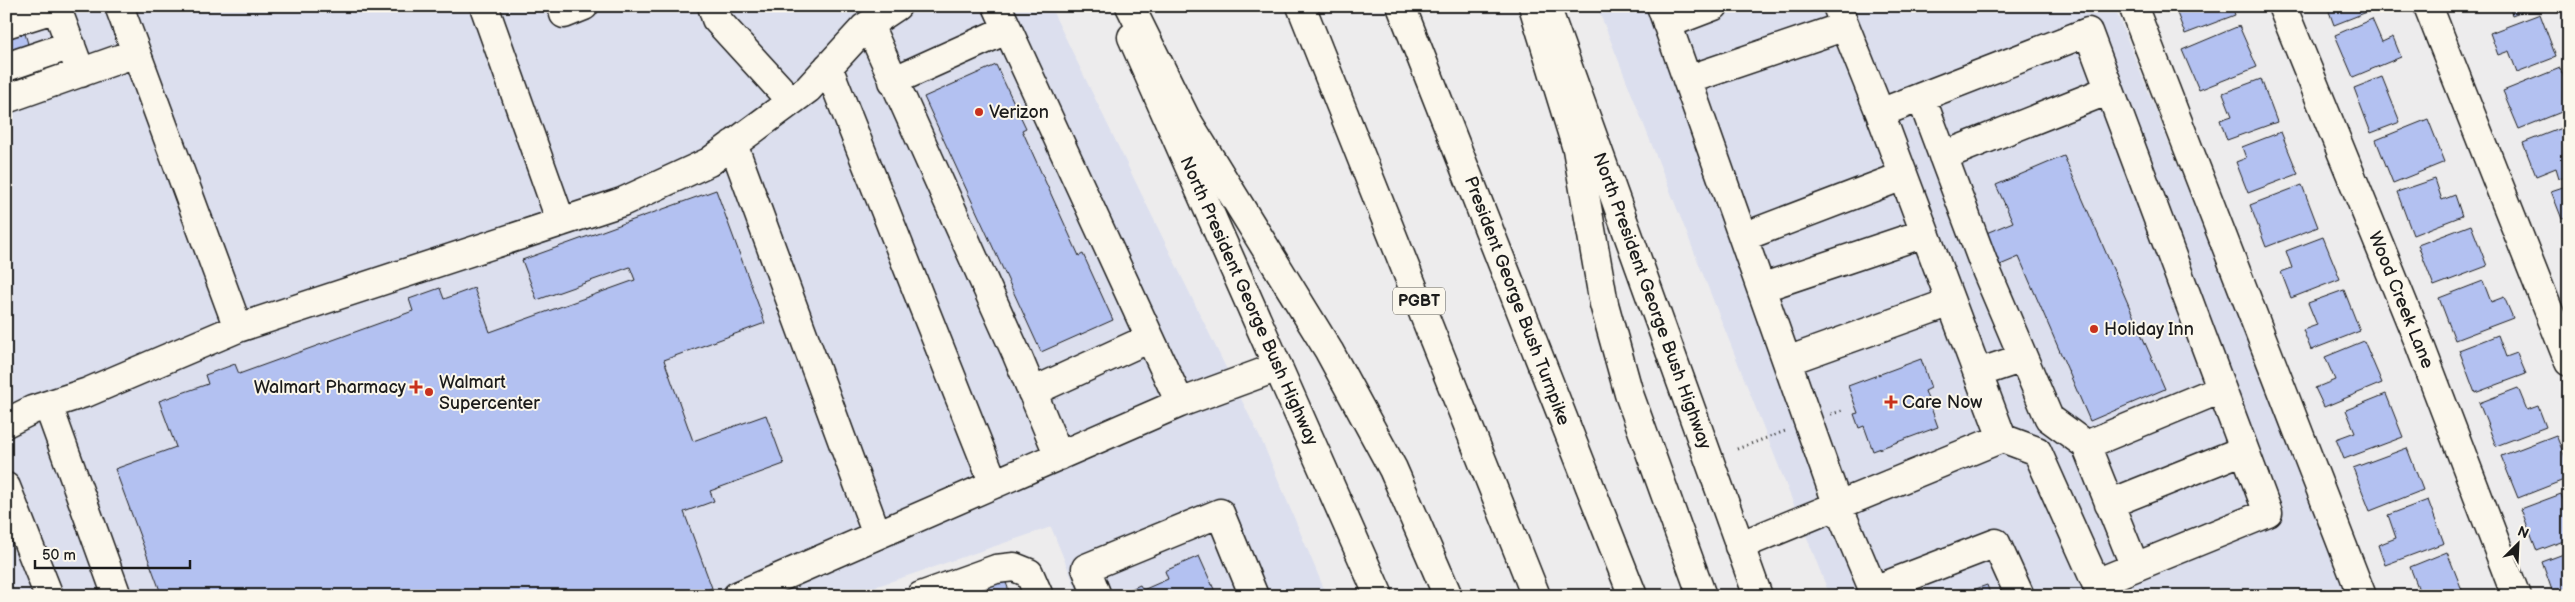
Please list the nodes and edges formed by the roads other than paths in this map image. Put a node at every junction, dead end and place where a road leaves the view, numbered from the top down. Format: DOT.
graph roads {
  1 [pos="119,6"];
  2 [pos="484,6"];
  3 [pos="562,6"];
  4 [pos="584,6"];
  5 [pos="712,6"];
  6 [pos="897,6"];
  7 [pos="1118,6"];
  8 [pos="1130,6"];
  9 [pos="1301,6"];
  10 [pos="1401,6"];
  11 [pos="1533,6"];
  12 [pos="1546,6"];
  13 [pos="1714,6"];
  14 [pos="2133,6"];
  15 [pos="2282,6"];
  16 [pos="2428,6"];
  17 [pos="57,7"];
  18 [pos="1664,15"];
  19 [pos="1840,16"];
  20 [pos="1001,18"];
  21 [pos="6,24"];
  22 [pos="869,25"];
  23 [pos="71,45"];
  24 [pos="136,53"];
  25 [pos="6,67"];
  26 [pos="828,67"];
  27 [pos="81,72"];
  28 [pos="1687,80"];
  29 [pos="893,81"];
  30 [pos="2109,90"];
  31 [pos="1921,97"];
  32 [pos="6,99"];
  33 [pos="791,101"];
  34 [pos="1880,113"];
  35 [pos="733,144"];
  36 [pos="1943,156"];
  37 [pos="1903,176"];
  38 [pos="561,222"];
  39 [pos="1925,233"];
  40 [pos="1743,236"];
  41 [pos="1761,288"];
  42 [pos="1951,302"];
  43 [pos="238,328"];
  44 [pos="1150,338"];
  45 [pos="2023,358"];
  46 [pos="1787,361"];
  47 [pos="2569,362"];
  48 [pos="1278,367"];
  49 [pos="1978,374"];
  50 [pos="2221,389"];
  51 [pos="1032,392"];
  52 [pos="1180,403"];
  53 [pos="48,405"];
  54 [pos="6,423"];
  55 [pos="2002,438"];
  56 [pos="2086,445"];
  57 [pos="2244,450"];
  58 [pos="1059,456"];
  59 [pos="994,484"];
  60 [pos="6,487"];
  61 [pos="2109,504"];
  62 [pos="1838,506"];
  63 [pos="877,535"];
  64 [pos="1739,546"];
  65 [pos="2135,567"];
  66 [pos="2098,589"];
  67 [pos="1875,593"];
  68 [pos="49,596"];
  69 [pos="117,596"];
  70 [pos="737,596"];
  71 [pos="921,596"];
  72 [pos="1039,596"];
  73 [pos="1097,596"];
  74 [pos="1254,596"];
  75 [pos="1379,596"];
  76 [pos="1448,596"];
  77 [pos="1536,596"];
  78 [pos="1633,596"];
  79 [pos="1702,596"];
  80 [pos="1758,596"];
  81 [pos="2020,596"];
  82 [pos="2362,596"];
  83 [pos="2516,596"];
  1 -- 24 [label="main road"];
  2 -- 38 [label="main road"];
  3 -- 4 [label="main road"];
  5 -- 33 [label="main road"];
  6 -- 22 [label="main road"];
  7 -- 48 [label="main road, North President George Bush Highway"];
  8 -- 76 [label="main road"];
  9 -- 77 [label="main road, PGBT"];
  10 -- 78 [label="main road, President George Bush Turnpike"];
  11 -- 79 [label="main road"];
  12 -- 64 [label="main road, North President George Bush Highway"];
  13 -- 18 [label="main road"];
  14 -- 82 [label="main road"];
  15 -- 83 [label="main road, Wood Creek Lane"];
  16 -- 47 [label="main road"];
  17 -- 21 [label="main road"];
  17 -- 23 [label="main road"];
  18 -- 28 [label="main road"];
  19 -- 28 [label="main road"];
  19 -- 34 [label="main road"];
  20 -- 29 [label="main road"];
  20 -- 44 [label="main road"];
  22 -- 26 [label="main road"];
  22 -- 29 [label="main road"];
  23 -- 25 [label="main road"];
  23 -- 27 [label="main road"];
  24 -- 27 [label="main road"];
  24 -- 43 [label="main road"];
  26 -- 33 [label="main road"];
  26 -- 59 [label="main road"];
  27 -- 32 [label="main road"];
  28 -- 40 [label="main road"];
  29 -- 51 [label="main road"];
  30 -- 31 [label="main road"];
  30 -- 36 [label="main road"];
  30 -- 50 [label="main road"];
  31 -- 34 [label="main road"];
  31 -- 36 [label="main road"];
  33 -- 35 [label="main road"];
  34 -- 37 [label="main road"];
  35 -- 38 [label="main road"];
  35 -- 63 [label="main road"];
  36 -- 45 [label="main road"];
  37 -- 39 [label="main road"];
  37 -- 40 [label="main road"];
  38 -- 43 [label="main road"];
  39 -- 41 [label="main road"];
  39 -- 42 [label="main road"];
  40 -- 41 [label="main road"];
  41 -- 46 [label="main road"];
  42 -- 46 [label="main road"];
  42 -- 49 [label="main road"];
  43 -- 53 [label="main road"];
  44 -- 51 [label="main road"];
  44 -- 52 [label="main road"];
  45 -- 49 [label="main road"];
  45 -- 56 [label="main road"];
  46 -- 62 [label="main road"];
  48 -- 52 [label="main road"];
  48 -- 75 [label="main road, North President George Bush Highway"];
  49 -- 55 [label="main road"];
  50 -- 56 [label="main road"];
  50 -- 57 [label="main road"];
  51 -- 58 [label="main road"];
  52 -- 58 [label="main road"];
  53 -- 54 [label="main road"];
  53 -- 69 [label="main road"];
  55 -- 62 [label="main road"];
  55 -- 66 [label="main road"];
  56 -- 61 [label="main road"];
  57 -- 61 [label="main road"];
  57 -- 65 [label="main road"];
  58 -- 59 [label="main road"];
  59 -- 63 [label="main road"];
  60 -- 68 [label="main road"];
  61 -- 65 [label="main road"];
  62 -- 64 [label="main road"];
  62 -- 67 [label="main road"];
  63 -- 70 [label="main road"];
  64 -- 80 [label="main road, North President George Bush Highway"];
  65 -- 66 [label="main road"];
  67 -- 81 [label="main road"];
  71 -- 72 [label="main road"];
  73 -- 74 [label="main road"];
}
